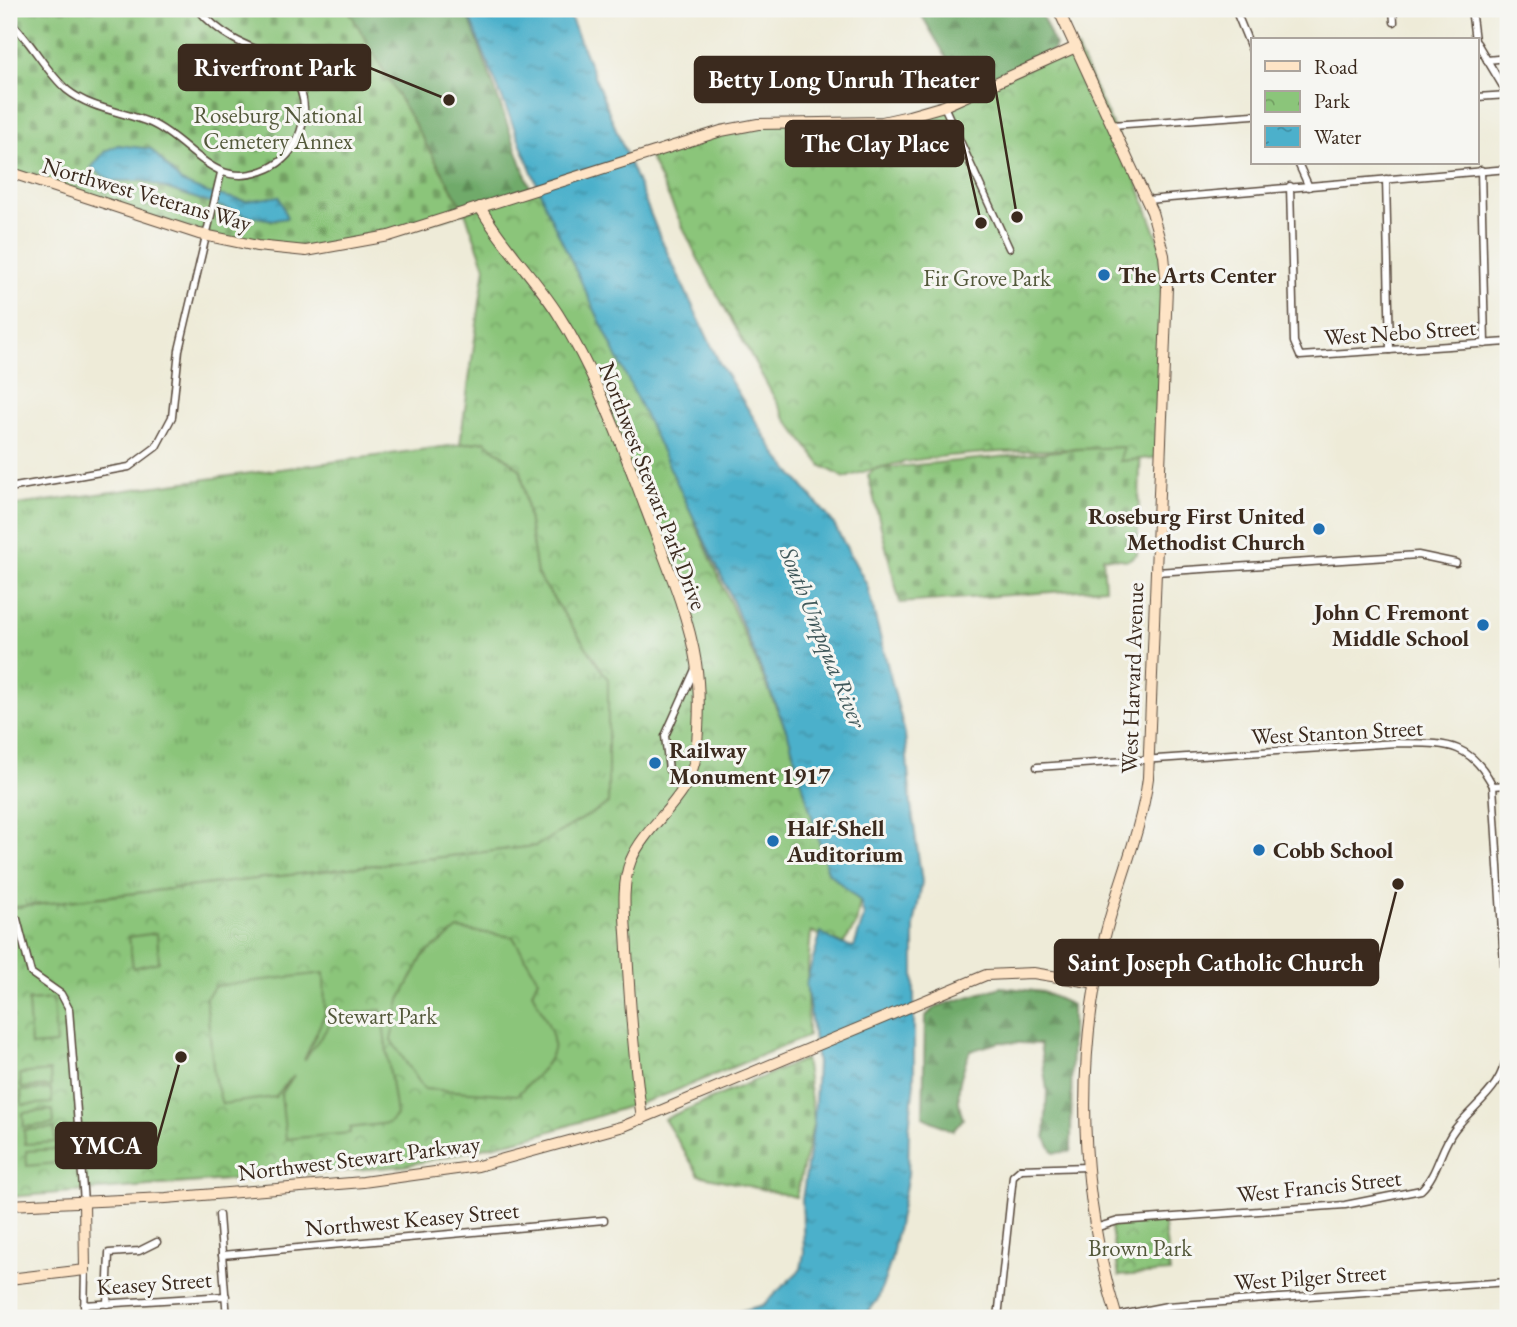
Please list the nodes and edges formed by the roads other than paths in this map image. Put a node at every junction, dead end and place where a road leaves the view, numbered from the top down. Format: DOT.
graph roads {
  1 [pos="198,9"];
  2 [pos="1102,9"];
  3 [pos="1235,9"];
  4 [pos="1393,9"];
  5 [pos="1471,9"];
  6 [pos="1059,11"];
  7 [pos="9,21"];
  8 [pos="1394,22"];
  9 [pos="1476,38"];
  10 [pos="1478,44"];
  11 [pos="1076,47"];
  12 [pos="1251,48"];
  13 [pos="1508,58"];
  14 [pos="1488,60"];
  15 [pos="1508,95"];
  16 [pos="1478,97"];
  17 [pos="944,106"];
  18 [pos="1251,115"];
  19 [pos="1112,125"];
  20 [pos="1298,164"];
  21 [pos="1508,169"];
  22 [pos="1481,170"];
  23 [pos="9,172"];
  24 [pos="220,173"];
  25 [pos="1386,179"];
  26 [pos="1290,186"];
  27 [pos="1309,187"];
  28 [pos="1147,200"];
  29 [pos="480,207"];
  30 [pos="205,235"];
  31 [pos="1009,248"];
  32 [pos="1508,342"];
  33 [pos="1485,344"];
  34 [pos="1390,349"];
  35 [pos="9,488"];
  36 [pos="1456,563"];
  37 [pos="1156,572"];
  38 [pos="696,665"];
  39 [pos="1149,759"];
  40 [pos="1037,767"];
  41 [pos="688,780"];
  42 [pos="1508,785"];
  43 [pos="1493,786"];
  44 [pos="1498,889"];
  45 [pos="1508,889"];
  46 [pos="17,919"];
  47 [pos="1096,983"];
  48 [pos="1508,1028"];
  49 [pos="1508,1050"];
  50 [pos="642,1119"];
  51 [pos="1088,1167"];
  52 [pos="84,1202"];
  53 [pos="9,1205"];
  54 [pos="219,1215"];
  55 [pos="604,1220"];
  56 [pos="1096,1228"];
  57 [pos="156,1242"];
  58 [pos="100,1253"];
  59 [pos="109,1253"];
  60 [pos="222,1255"];
  61 [pos="85,1270"];
  62 [pos="9,1279"];
  63 [pos="1508,1282"];
  64 [pos="226,1296"];
  65 [pos="107,1304"];
  66 [pos="84,1305"];
  67 [pos="1116,1317"];
  68 [pos="84,1318"];
  69 [pos="227,1318"];
  70 [pos="998,1318"];
  1 -- 24 [label="street"];
  2 -- 6 [label="street"];
  3 -- 12 [label="street"];
  4 -- 8 [label="street"];
  5 -- 9 [label="street"];
  6 -- 11 [label="main road, West Harvard Avenue"];
  7 -- 24 [label="street"];
  10 -- 14 [label="street"];
  11 -- 17 [label="main road"];
  11 -- 19 [label="main road, West Harvard Avenue"];
  13 -- 14 [label="street"];
  14 -- 15 [label="street"];
  15 -- 16 [label="street"];
  17 -- 29 [label="main road"];
  17 -- 31 [label="street"];
  18 -- 19 [label="street"];
  19 -- 28 [label="main road, West Harvard Avenue"];
  20 -- 27 [label="street"];
  21 -- 22 [label="street"];
  22 -- 25 [label="street"];
  22 -- 33 [label="street"];
  23 -- 30 [label="main road, Northwest Veterans Way"];
  24 -- 30 [label="street"];
  25 -- 27 [label="street"];
  25 -- 34 [label="street"];
  26 -- 27 [label="street"];
  26 -- 28 [label="street"];
  26 -- 34 [label="street, West Nebo Street"];
  28 -- 37 [label="main road, West Harvard Avenue"];
  29 -- 30 [label="main road, Northwest Veterans Way"];
  29 -- 38 [label="main road, Northwest Stewart Park Drive"];
  30 -- 35 [label="street"];
  32 -- 33 [label="street, West Nebo Street"];
  33 -- 34 [label="street, West Nebo Street"];
  36 -- 37 [label="street"];
  37 -- 39 [label="main road, West Harvard Avenue"];
  38 -- 41 [label="main road, Northwest Stewart Park Drive"];
  38 -- 41 [label="street"];
  39 -- 40 [label="street, West Stanton Street"];
  39 -- 43 [label="street, West Stanton Street"];
  39 -- 47 [label="main road, West Harvard Avenue"];
  41 -- 50 [label="main road, Northwest Stewart Park Drive"];
  42 -- 43 [label="street"];
  43 -- 44 [label="street"];
  44 -- 45 [label="street"];
  44 -- 48 [label="street"];
  46 -- 52 [label="street"];
  47 -- 50 [label="main road, Northwest Stewart Parkway"];
  47 -- 51 [label="main road, West Harvard Avenue"];
  49 -- 56 [label="street, West Francis Street"];
  50 -- 52 [label="main road, Northwest Stewart Parkway"];
  51 -- 56 [label="main road, West Harvard Avenue"];
  51 -- 70 [label="street"];
  52 -- 53 [label="main road, Northwest Stewart Parkway"];
  52 -- 61 [label="main road"];
  54 -- 60 [label="street"];
  55 -- 60 [label="street, Northwest Keasey Street"];
  56 -- 67 [label="main road, West Harvard Avenue"];
  57 -- 59 [label="street"];
  58 -- 59 [label="street"];
  59 -- 65 [label="street"];
  60 -- 64 [label="street"];
  61 -- 62 [label="main road"];
  61 -- 66 [label="street"];
  63 -- 67 [label="street, West Pilger Street"];
  64 -- 65 [label="street, Keasey Street"];
  64 -- 69 [label="street"];
  65 -- 66 [label="street, Keasey Street"];
  66 -- 68 [label="street"];
}
